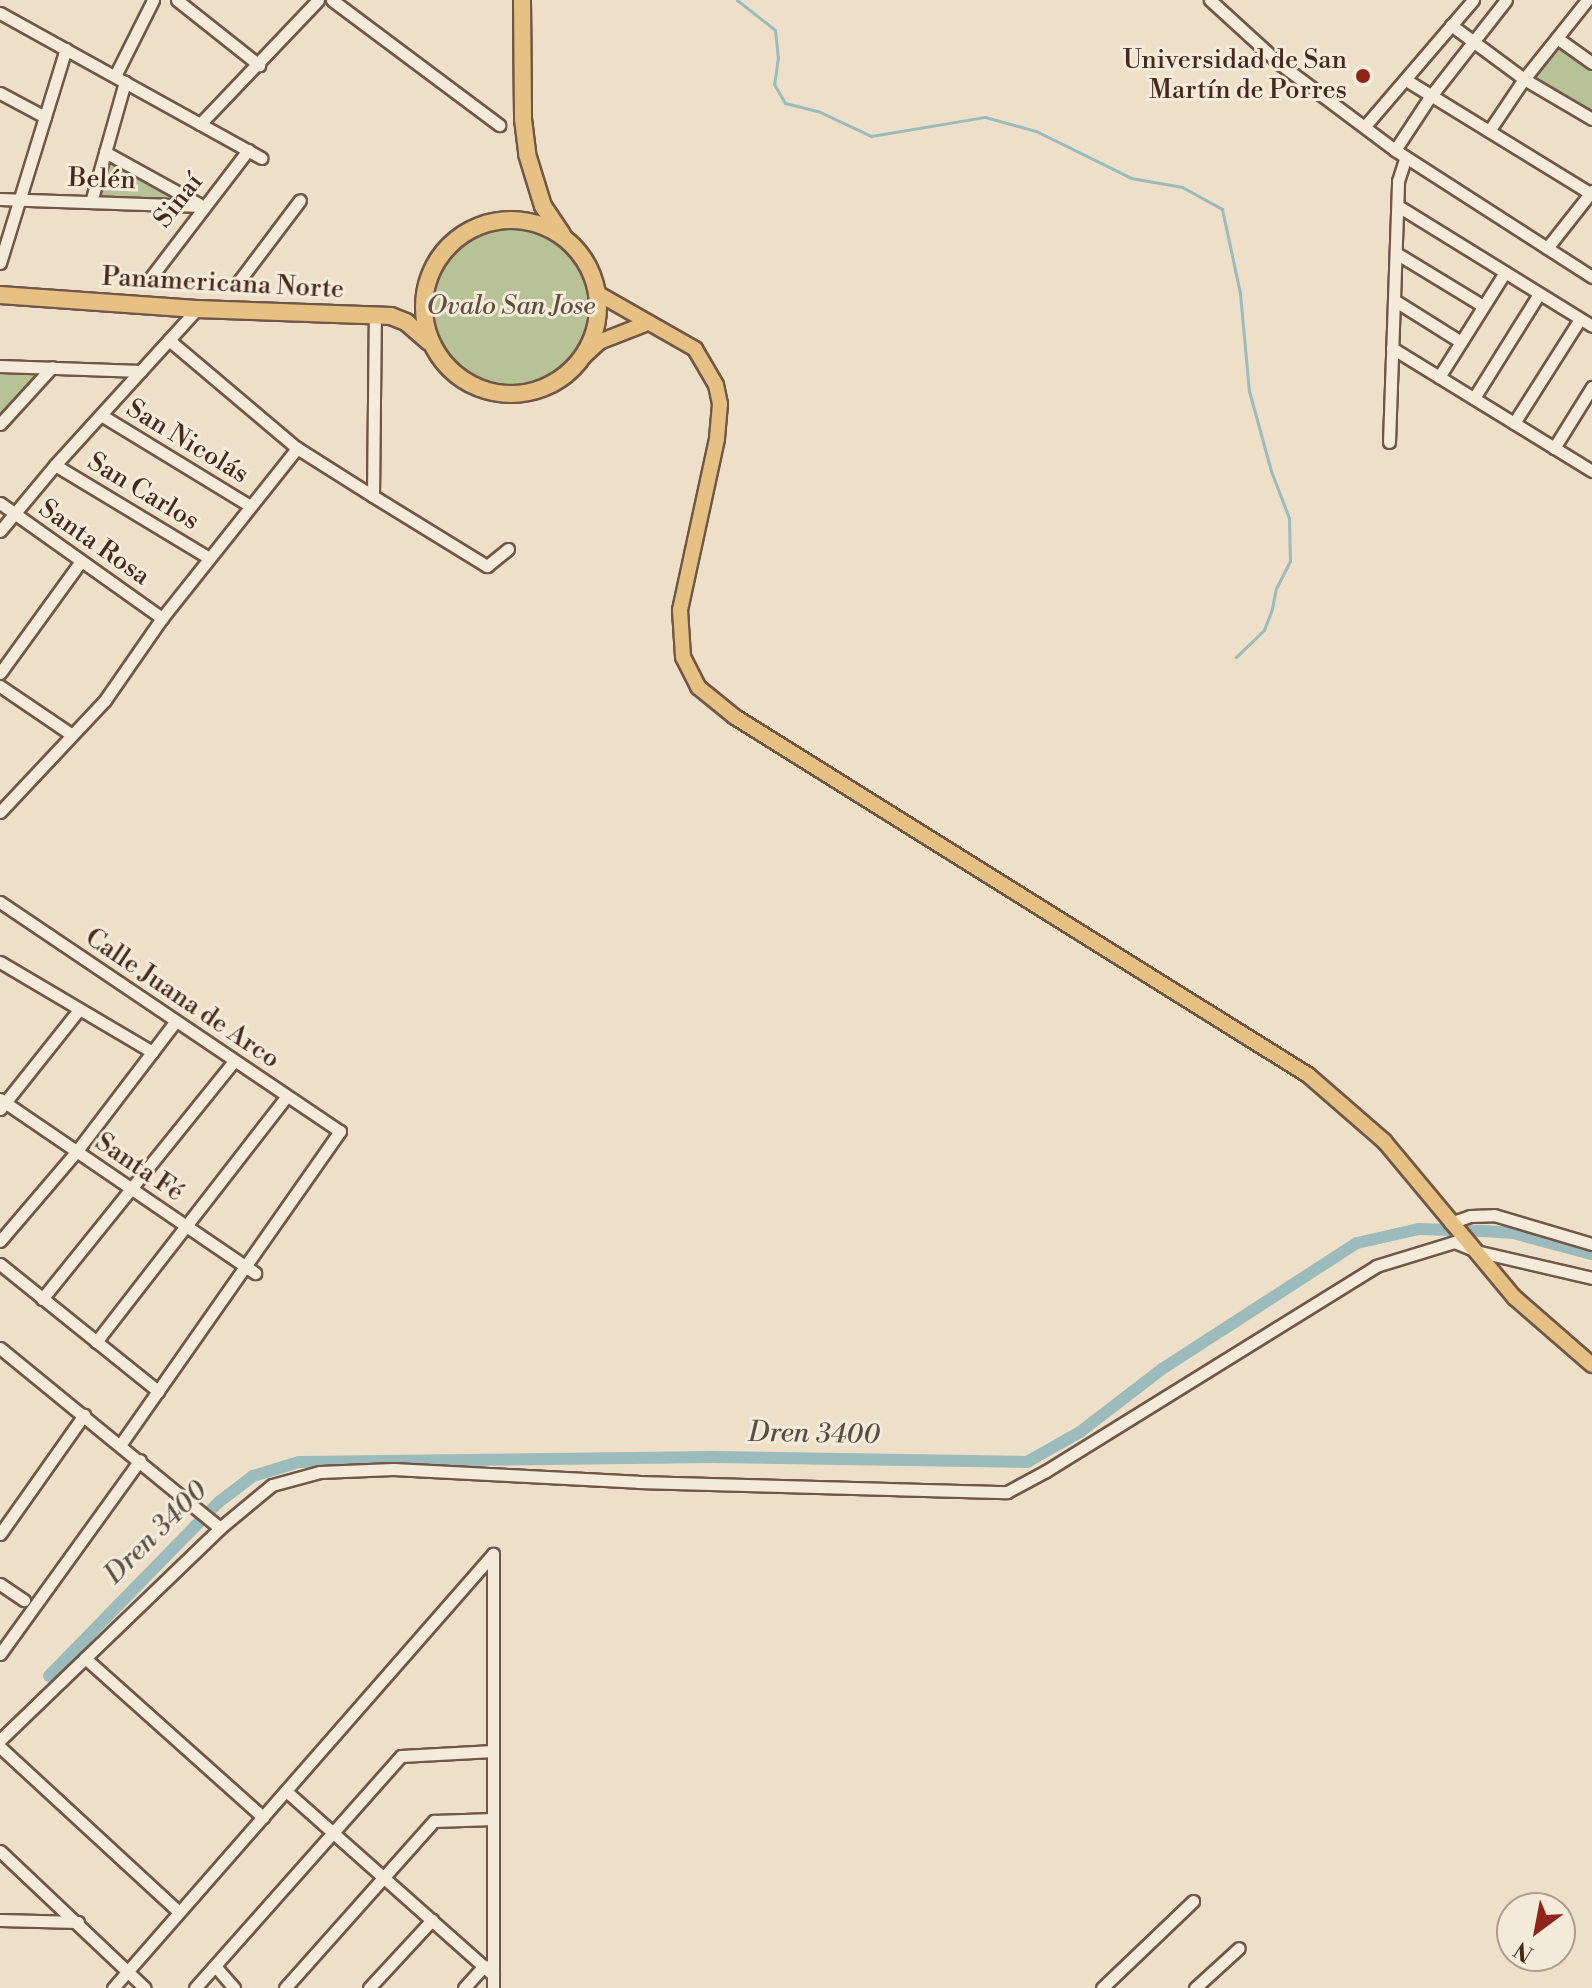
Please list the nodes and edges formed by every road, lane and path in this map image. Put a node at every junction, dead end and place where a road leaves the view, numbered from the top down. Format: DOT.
graph roads {
  1 [pos="153,0"];
  2 [pos="177,0"];
  3 [pos="318,0"];
  4 [pos="332,0"];
  5 [pos="512,0"];
  6 [pos="522,0"];
  7 [pos="1210,0"];
  8 [pos="1473,0"];
  9 [pos="1506,0"];
  10 [pos="1587,0"];
  11 [pos="0,13"];
  12 [pos="522,18"];
  13 [pos="1451,25"];
  14 [pos="1557,38"];
  15 [pos="1473,43"];
  16 [pos="66,49"];
  17 [pos="1592,63"];
  18 [pos="259,65"];
  19 [pos="120,79"];
  20 [pos="1524,79"];
  21 [pos="1406,80"];
  22 [pos="0,93"];
  23 [pos="1430,97"];
  24 [pos="45,117"];
  25 [pos="1592,119"];
  26 [pos="200,124"];
  27 [pos="499,125"];
  28 [pos="1365,126"];
  29 [pos="1489,131"];
  30 [pos="248,150"];
  31 [pos="1395,150"];
  32 [pos="105,152"];
  33 [pos="1406,157"];
  34 [pos="262,158"];
  35 [pos="1591,192"];
  36 [pos="0,199"];
  37 [pos="20,200"];
  38 [pos="300,200"];
  39 [pos="91,202"];
  40 [pos="202,206"];
  41 [pos="1398,206"];
  42 [pos="1547,248"];
  43 [pos="1396,253"];
  44 [pos="580,254"];
  45 [pos="0,263"];
  46 [pos="1505,272"];
  47 [pos="1592,277"];
  48 [pos="148,281"];
  49 [pos="236,285"];
  50 [pos="597,293"];
  51 [pos="1,294"];
  52 [pos="1539,294"];
  53 [pos="1394,300"];
  54 [pos="1483,306"];
  55 [pos="197,309"];
  56 [pos="375,315"];
  57 [pos="1580,319"];
  58 [pos="645,324"];
  59 [pos="1592,326"];
  60 [pos="169,340"];
  61 [pos="1461,342"];
  62 [pos="433,347"];
  63 [pos="1392,348"];
  64 [pos="580,360"];
  65 [pos="0,366"];
  66 [pos="52,367"];
  67 [pos="141,371"];
  68 [pos="1439,377"];
  69 [pos="1592,387"];
  70 [pos="1474,398"];
  71 [pos="101,415"];
  72 [pos="1514,423"];
  73 [pos="0,424"];
  74 [pos="1389,442"];
  75 [pos="297,448"];
  76 [pos="1554,448"];
  77 [pos="55,465"];
  78 [pos="1591,468"];
  79 [pos="373,496"];
  80 [pos="0,503"];
  81 [pos="250,506"];
  82 [pos="14,513"];
  83 [pos="0,531"];
  84 [pos="508,549"];
  85 [pos="209,558"];
  86 [pos="81,561"];
  87 [pos="162,618"];
  88 [pos="0,673"];
  89 [pos="0,686"];
  90 [pos="72,735"];
  91 [pos="0,812"];
  92 [pos="0,902"];
  93 [pos="0,962"];
  94 [pos="78,1011"];
  95 [pos="175,1022"];
  96 [pos="152,1052"];
  97 [pos="233,1062"];
  98 [pos="287,1096"];
  99 [pos="2,1104"];
  100 [pos="76,1152"];
  101 [pos="130,1190"];
  102 [pos="1451,1224"];
  103 [pos="4,1226"];
  104 [pos="186,1226"];
  105 [pos="0,1241"];
  106 [pos="1592,1244"];
  107 [pos="1468,1245"];
  108 [pos="0,1264"];
  109 [pos="250,1270"];
  110 [pos="1592,1278"];
  111 [pos="42,1299"];
  112 [pos="96,1342"];
  113 [pos="1,1349"];
  114 [pos="1592,1365"];
  115 [pos="158,1391"];
  116 [pos="84,1415"];
  117 [pos="121,1444"];
  118 [pos="140,1460"];
  119 [pos="220,1528"];
  120 [pos="0,1534"];
  121 [pos="0,1584"];
  122 [pos="24,1600"];
  123 [pos="0,1654"];
  124 [pos="85,1658"];
  125 [pos="0,1740"];
  126 [pos="0,1747"];
  127 [pos="493,1751"];
  128 [pos="286,1791"];
  129 [pos="263,1817"];
  130 [pos="493,1819"];
  131 [pos="333,1833"];
  132 [pos="0,1851"];
  133 [pos="383,1877"];
  134 [pos="1193,1901"];
  135 [pos="179,1912"];
  136 [pos="0,1920"];
  137 [pos="432,1920"];
  138 [pos="78,1922"];
  139 [pos="1239,1948"];
  140 [pos="215,1966"];
  141 [pos="129,1970"];
  142 [pos="488,1970"];
  143 [pos="113,1988"];
  144 [pos="145,1988"];
  145 [pos="195,1988"];
  146 [pos="234,1988"];
  147 [pos="285,1988"];
  148 [pos="369,1988"];
  149 [pos="464,1988"];
  150 [pos="493,1988"];
  151 [pos="1102,1988"];
  152 [pos="1195,1988"];
  1 -- 19 [label="street"];
  2 -- 18 [label="street"];
  3 -- 18 [label="street"];
  4 -- 27 [label="street"];
  5 -- 12 [label="highway"];
  6 -- 12 [label="highway"];
  7 -- 28 [label="street"];
  8 -- 13 [label="street"];
  9 -- 15 [label="street"];
  10 -- 14 [label="street"];
  11 -- 16 [label="street"];
  12 -- 44 [label="highway"];
  13 -- 15 [label="street"];
  13 -- 21 [label="street"];
  14 -- 17 [label="street"];
  14 -- 20 [label="street"];
  15 -- 20 [label="street"];
  15 -- 23 [label="street"];
  16 -- 19 [label="street"];
  16 -- 24 [label="street"];
  18 -- 26 [label="street"];
  19 -- 26 [label="street"];
  19 -- 32 [label="street"];
  20 -- 25 [label="street"];
  20 -- 29 [label="street"];
  21 -- 23 [label="street"];
  21 -- 28 [label="street"];
  22 -- 24 [label="street"];
  23 -- 29 [label="street"];
  23 -- 31 [label="street"];
  24 -- 37 [label="street"];
  26 -- 30 [label="street"];
  28 -- 31 [label="street"];
  29 -- 35 [label="street"];
  30 -- 34 [label="street"];
  30 -- 40 [label="street, Sinaí"];
  31 -- 33 [label="street"];
  32 -- 39 [label="street"];
  32 -- 40 [label="street"];
  33 -- 41 [label="street"];
  33 -- 42 [label="street"];
  35 -- 42 [label="street"];
  36 -- 37 [label="street, Belén"];
  37 -- 39 [label="street, Belén"];
  37 -- 45 [label="street"];
  38 -- 49 [label="street"];
  39 -- 40 [label="street, Belén"];
  40 -- 48 [label="street, Sinaí"];
  41 -- 43 [label="street"];
  41 -- 46 [label="street"];
  42 -- 47 [label="street"];
  43 -- 53 [label="street"];
  43 -- 54 [label="street"];
  44 -- 50 [label="highway"];
  44 -- 62 [label="highway"];
  46 -- 52 [label="street"];
  46 -- 54 [label="street"];
  50 -- 58 [label="main road"];
  50 -- 64 [label="highway"];
  51 -- 55 [label="highway, Panamericana Norte"];
  52 -- 57 [label="street"];
  52 -- 70 [label="street"];
  53 -- 61 [label="street"];
  53 -- 63 [label="street"];
  54 -- 61 [label="street"];
  55 -- 56 [label="highway, Panamericana Norte"];
  55 -- 60 [label="street"];
  56 -- 62 [label="highway, Panamericana Norte"];
  56 -- 79 [label="street"];
  57 -- 59 [label="street"];
  57 -- 72 [label="street"];
  58 -- 64 [label="main road"];
  58 -- 102 [label="main road"];
  60 -- 67 [label="street"];
  60 -- 75 [label="street"];
  61 -- 68 [label="street"];
  62 -- 64 [label="highway"];
  63 -- 68 [label="street"];
  63 -- 74 [label="street"];
  65 -- 66 [label="street"];
  66 -- 67 [label="street"];
  66 -- 73 [label="street"];
  67 -- 71 [label="street"];
  68 -- 70 [label="street"];
  69 -- 76 [label="street"];
  70 -- 72 [label="street"];
  71 -- 77 [label="street"];
  71 -- 81 [label="street, San Nicolás"];
  72 -- 76 [label="street"];
  75 -- 79 [label="street"];
  75 -- 81 [label="street"];
  76 -- 78 [label="street"];
  77 -- 82 [label="street"];
  77 -- 85 [label="street, San Carlos"];
  79 -- 84 [label="street"];
  80 -- 82 [label="street, Santa Rosa"];
  81 -- 85 [label="street"];
  82 -- 83 [label="street"];
  82 -- 86 [label="street, Santa Rosa"];
  85 -- 87 [label="street"];
  86 -- 87 [label="street, Santa Rosa"];
  86 -- 88 [label="street"];
  87 -- 90 [label="street"];
  89 -- 90 [label="street"];
  90 -- 91 [label="street"];
  92 -- 95 [label="street, Calle Juana de Arco"];
  93 -- 94 [label="street"];
  94 -- 96 [label="street"];
  94 -- 99 [label="street"];
  95 -- 96 [label="street"];
  95 -- 97 [label="street, Calle Juana de Arco"];
  96 -- 100 [label="street"];
  97 -- 98 [label="street, Calle Juana de Arco"];
  97 -- 101 [label="street"];
  98 -- 104 [label="street"];
  98 -- 109 [label="street, Calle Juana de Arco"];
  99 -- 100 [label="street, Santa Fé"];
  100 -- 101 [label="street, Santa Fé"];
  100 -- 103 [label="street"];
  101 -- 104 [label="street, Santa Fé"];
  101 -- 111 [label="street"];
  102 -- 106 [label="street"];
  102 -- 107 [label="main road"];
  103 -- 105 [label="street"];
  104 -- 109 [label="street, Santa Fé"];
  104 -- 112 [label="street"];
  107 -- 110 [label="street"];
  107 -- 114 [label="main road"];
  107 -- 119 [label="street"];
  108 -- 111 [label="street"];
  109 -- 115 [label="street"];
  111 -- 112 [label="street"];
  112 -- 115 [label="street"];
  113 -- 116 [label="street"];
  115 -- 117 [label="street"];
  116 -- 117 [label="street"];
  116 -- 120 [label="street"];
  117 -- 118 [label="street"];
  118 -- 119 [label="street"];
  118 -- 123 [label="street"];
  119 -- 124 [label="street"];
  121 -- 122 [label="street"];
  124 -- 125 [label="street"];
  124 -- 129 [label="street"];
  126 -- 135 [label="street"];
  127 -- 128 [label="street"];
  127 -- 130 [label="street"];
  127 -- 131 [label="street"];
  128 -- 129 [label="street"];
  128 -- 131 [label="street"];
  129 -- 135 [label="street"];
  130 -- 133 [label="street"];
  130 -- 142 [label="street"];
  131 -- 133 [label="street"];
  131 -- 140 [label="street"];
  132 -- 138 [label="street"];
  133 -- 137 [label="street"];
  133 -- 147 [label="street"];
  134 -- 151 [label="street"];
  135 -- 141 [label="street"];
  136 -- 138 [label="street"];
  137 -- 142 [label="street"];
  137 -- 148 [label="street"];
  138 -- 141 [label="street"];
  139 -- 152 [label="street"];
  140 -- 145 [label="street"];
  140 -- 146 [label="street"];
  141 -- 143 [label="street"];
  141 -- 144 [label="street"];
  142 -- 149 [label="street"];
  142 -- 150 [label="street"];
}
